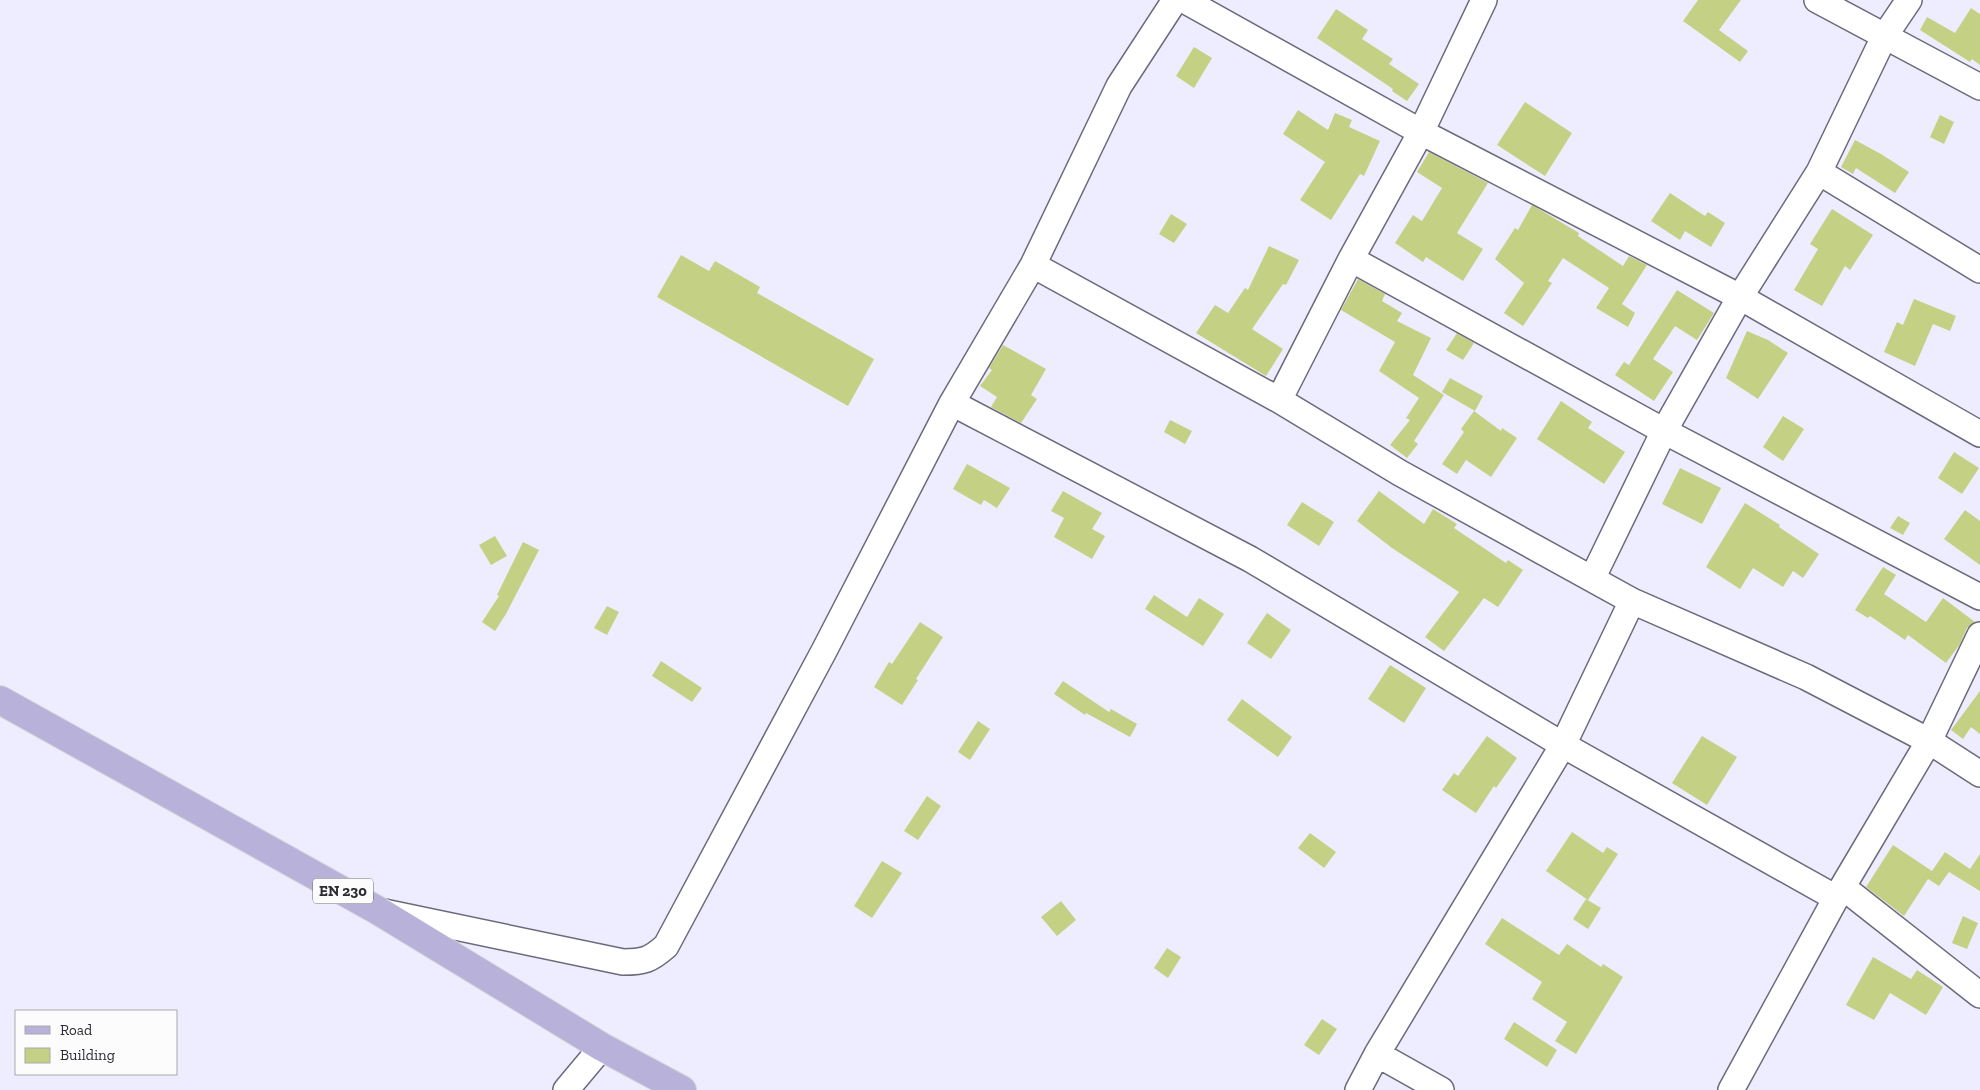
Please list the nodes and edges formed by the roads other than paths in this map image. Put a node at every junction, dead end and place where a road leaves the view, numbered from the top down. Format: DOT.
graph roads {
  1 [pos="1175,0"];
  2 [pos="1184,0"];
  3 [pos="1484,0"];
  4 [pos="1817,0"];
  5 [pos="1909,0"];
  6 [pos="1884,37"];
  7 [pos="1980,88"];
  8 [pos="1421,132"];
  9 [pos="1819,172"];
  10 [pos="1351,258"];
  11 [pos="1033,265"];
  12 [pos="1980,270"];
  13 [pos="1740,297"];
  14 [pos="1278,400"];
  15 [pos="952,403"];
  16 [pos="1664,431"];
  17 [pos="1980,434"];
  18 [pos="1592,579"];
  19 [pos="1980,597"];
  20 [pos="1632,601"];
  21 [pos="1980,635"];
  22 [pos="0,700"];
  23 [pos="1929,741"];
  24 [pos="1563,745"];
  25 [pos="1980,774"];
  26 [pos="1840,893"];
  27 [pos="377,910"];
  28 [pos="1980,995"];
  29 [pos="602,1047"];
  30 [pos="1377,1054"];
  31 [pos="566,1090"];
  32 [pos="682,1090"];
  33 [pos="1358,1090"];
  34 [pos="1441,1090"];
  35 [pos="1731,1090"];
  1 -- 11 [label="street"];
  2 -- 8 [label="street"];
  3 -- 8 [label="street"];
  4 -- 6 [label="street"];
  5 -- 6 [label="street"];
  6 -- 7 [label="street"];
  6 -- 9 [label="street"];
  8 -- 10 [label="street"];
  8 -- 13 [label="street"];
  9 -- 12 [label="street"];
  9 -- 13 [label="street"];
  10 -- 14 [label="street"];
  10 -- 16 [label="street"];
  11 -- 14 [label="street"];
  11 -- 15 [label="street"];
  13 -- 16 [label="street"];
  13 -- 17 [label="street"];
  14 -- 18 [label="street"];
  15 -- 24 [label="street"];
  15 -- 27 [label="street"];
  16 -- 18 [label="street"];
  16 -- 19 [label="street"];
  18 -- 20 [label="street"];
  20 -- 23 [label="street"];
  20 -- 24 [label="street"];
  21 -- 23 [label="street"];
  22 -- 27 [label="main road, EN 230"];
  23 -- 25 [label="street"];
  23 -- 26 [label="street"];
  24 -- 26 [label="street"];
  24 -- 30 [label="street"];
  26 -- 28 [label="street"];
  26 -- 35 [label="street"];
  27 -- 29 [label="main road, EN 230"];
  29 -- 31 [label="street"];
  29 -- 32 [label="main road, EN 230"];
  30 -- 33 [label="street"];
  30 -- 34 [label="street"];
}
